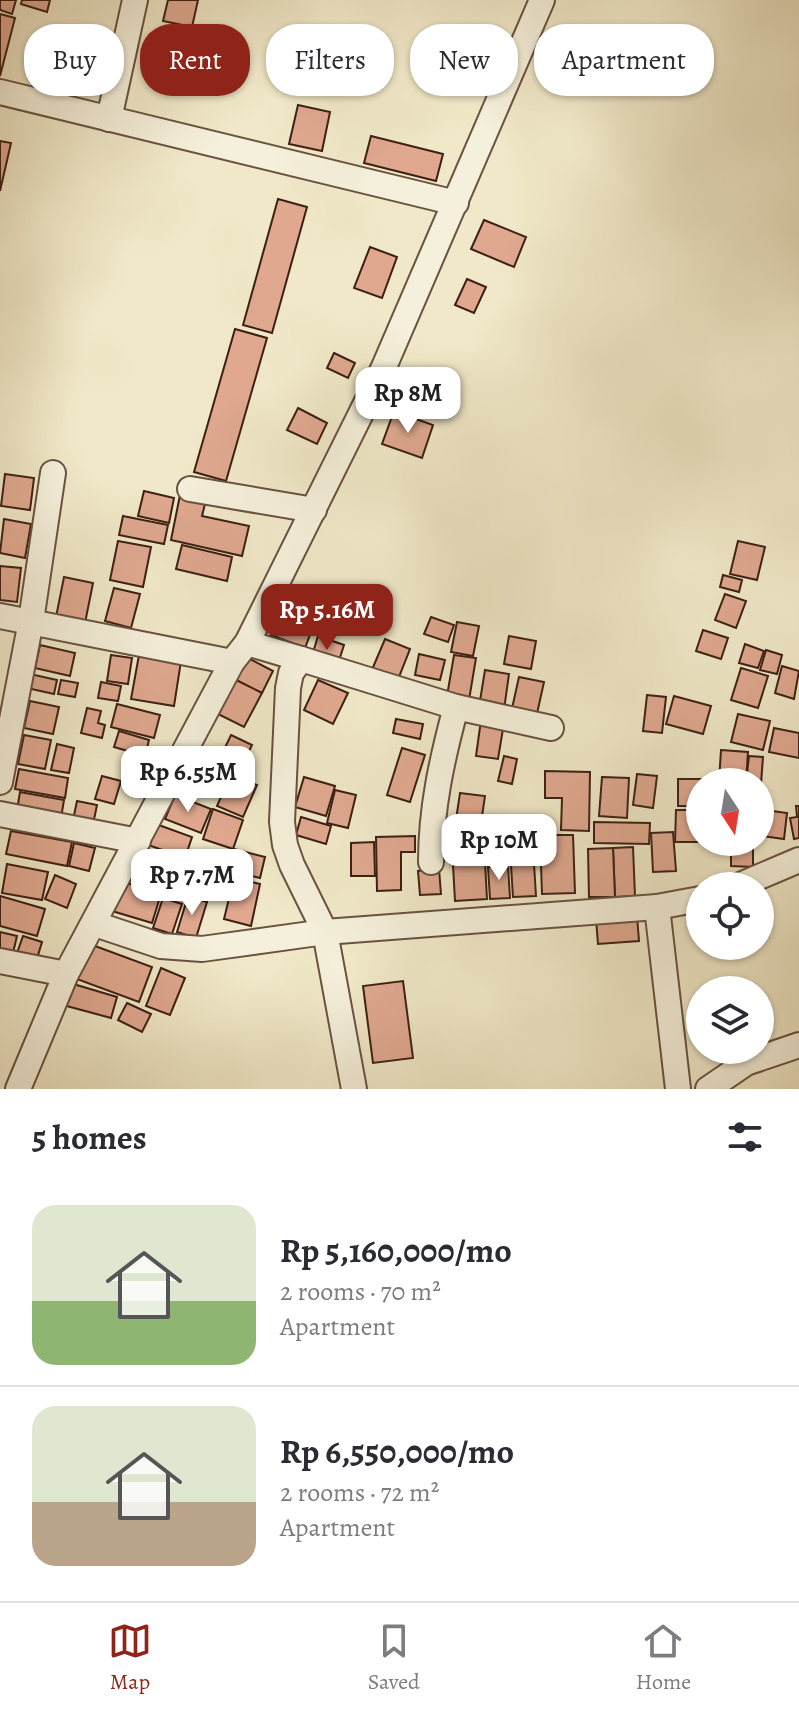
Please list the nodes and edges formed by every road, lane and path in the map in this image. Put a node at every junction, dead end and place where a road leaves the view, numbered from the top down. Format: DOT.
graph roads {
  1 [pos="135,0"];
  2 [pos="542,0"];
  3 [pos="0,92"];
  4 [pos="109,119"];
  5 [pos="456,203"];
  6 [pos="53,473"];
  7 [pos="190,489"];
  8 [pos="314,510"];
  9 [pos="0,616"];
  10 [pos="31,621"];
  11 [pos="239,653"];
  12 [pos="301,659"];
  13 [pos="456,707"];
  14 [pos="551,728"];
  15 [pos="0,782"];
  16 [pos="0,814"];
  17 [pos="138,841"];
  18 [pos="799,860"];
  19 [pos="431,862"];
  20 [pos="771,872"];
  21 [pos="686,902"];
  22 [pos="657,907"];
  23 [pos="95,924"];
  24 [pos="325,932"];
  25 [pos="0,961"];
  26 [pos="66,974"];
  27 [pos="799,1045"];
  28 [pos="18,1089"];
  29 [pos="354,1089"];
  30 [pos="678,1089"];
  31 [pos="708,1089"];
  1 -- 4 [label="street"];
  2 -- 5 [label="street"];
  3 -- 4 [label="street"];
  4 -- 5 [label="street"];
  5 -- 8 [label="street"];
  6 -- 10 [label="street"];
  7 -- 8 [label="street"];
  8 -- 11 [label="street"];
  9 -- 10 [label="street"];
  10 -- 11 [label="street"];
  10 -- 15 [label="street"];
  11 -- 12 [label="street"];
  11 -- 17 [label="street"];
  12 -- 13 [label="street"];
  12 -- 24 [label="street"];
  13 -- 14 [label="street"];
  13 -- 19 [label="street"];
  16 -- 17 [label="street"];
  17 -- 23 [label="street"];
  18 -- 20 [label="street"];
  21 -- 22 [label="street"];
  22 -- 24 [label="street"];
  22 -- 30 [label="street"];
  23 -- 24 [label="street"];
  23 -- 26 [label="street"];
  24 -- 29 [label="street"];
  25 -- 26 [label="street"];
  26 -- 28 [label="street"];
  27 -- 31 [label="street"];
}
